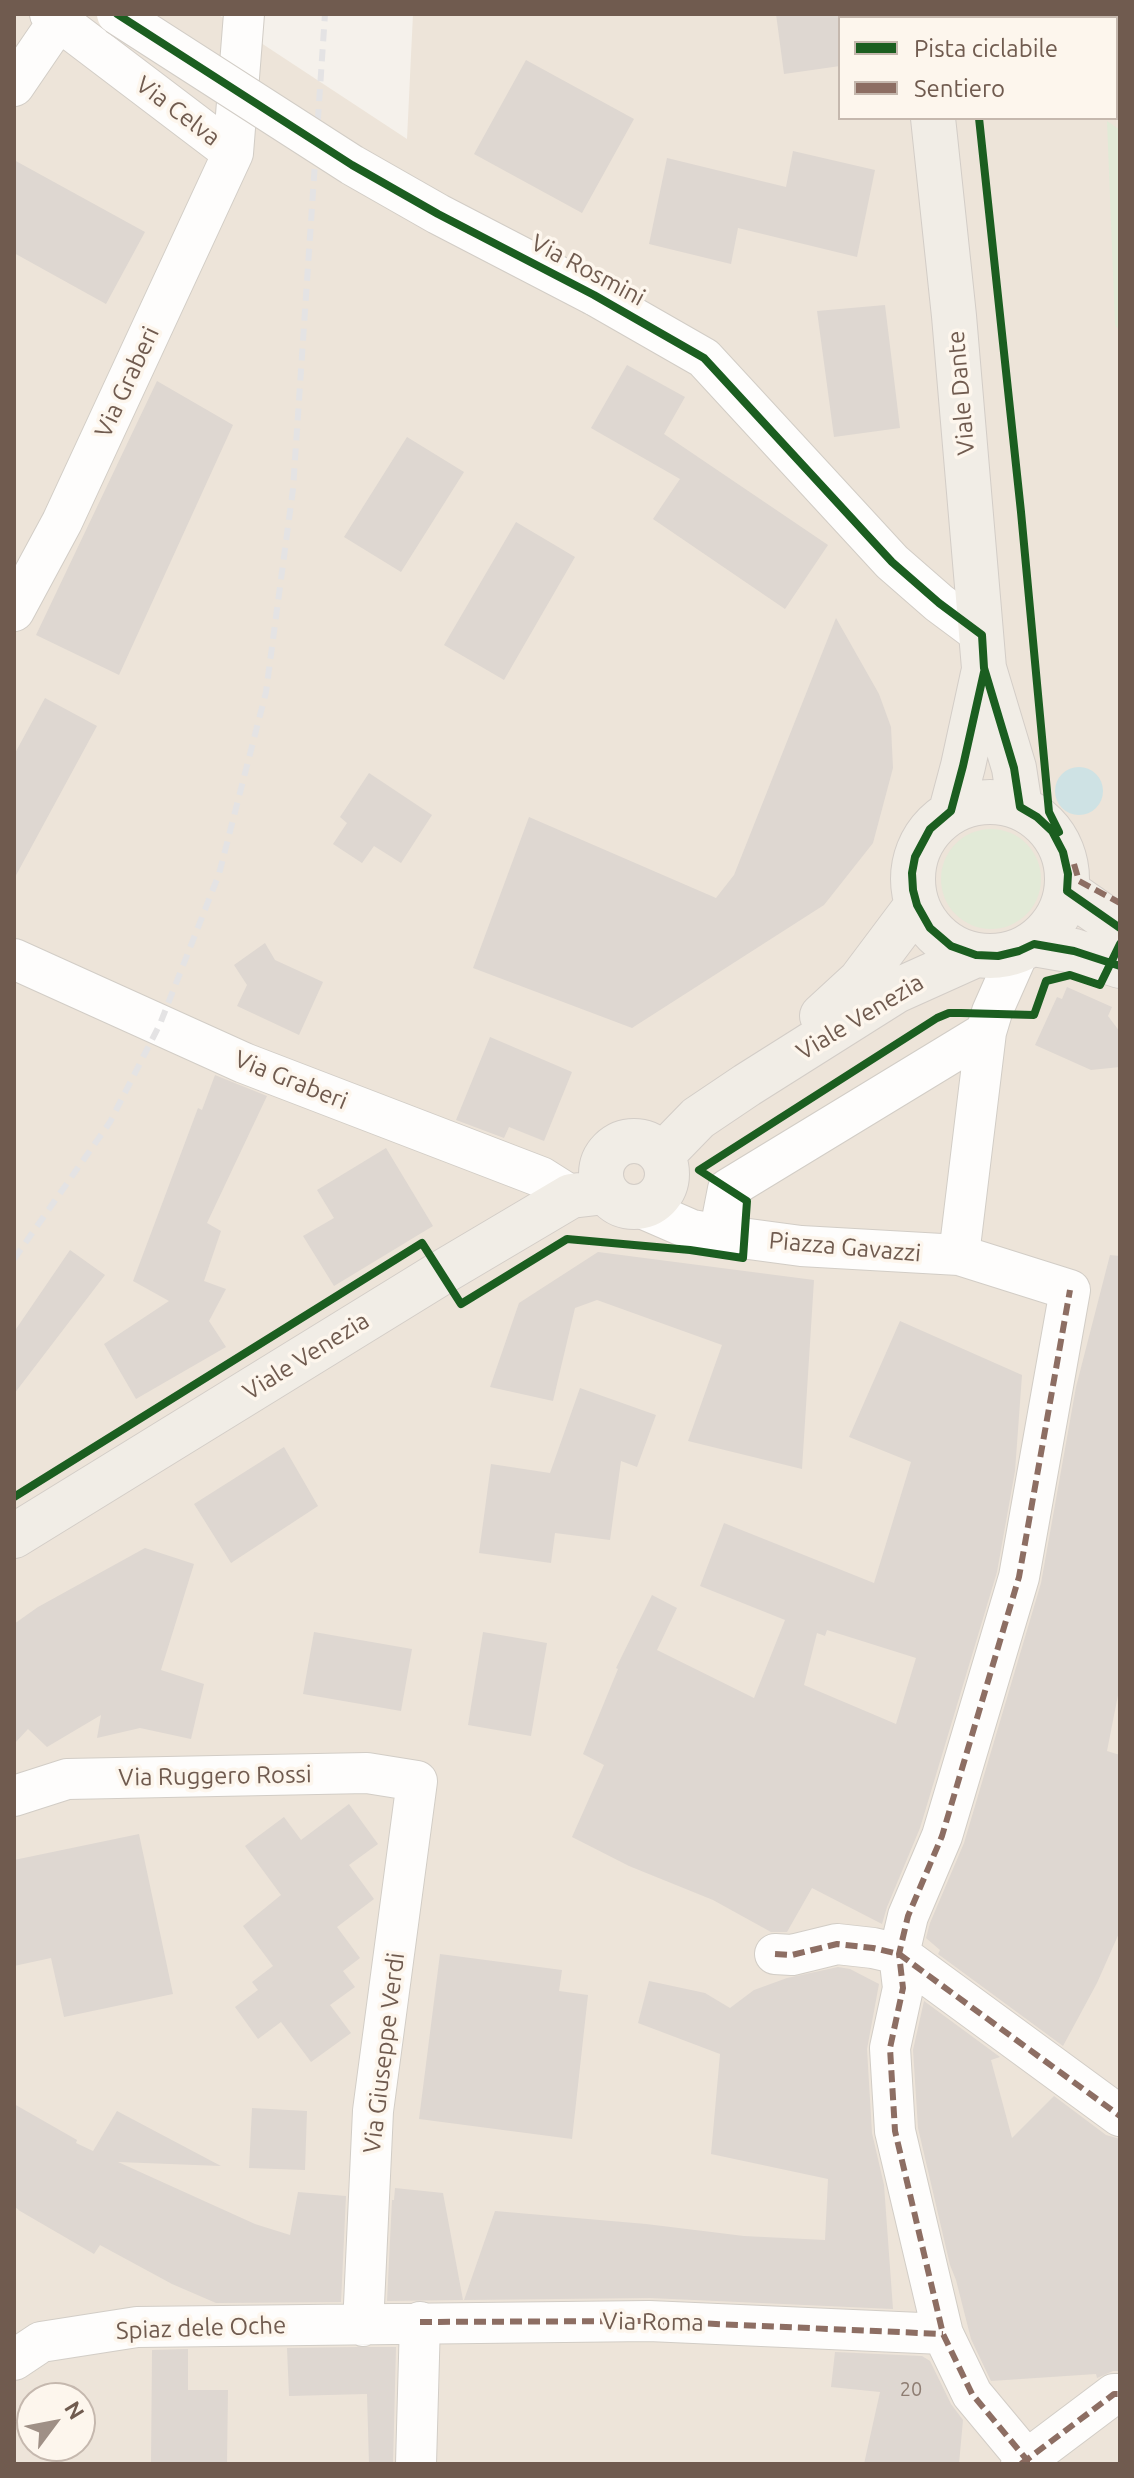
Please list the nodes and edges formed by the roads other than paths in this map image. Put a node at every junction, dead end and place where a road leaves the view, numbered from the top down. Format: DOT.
graph roads {
  1 [pos="117,14"];
  2 [pos="244,14"];
  3 [pos="55,17"];
  4 [pos="14,86"];
  5 [pos="933,120"];
  6 [pos="233,153"];
  7 [pos="15,608"];
  8 [pos="983,651"];
  9 [pos="1020,807"];
  10 [pos="951,811"];
  11 [pos="1067,891"];
  12 [pos="917,905"];
  13 [pos="1120,928"];
  14 [pos="1026,948"];
  15 [pos="976,955"];
  16 [pos="14,959"];
  17 [pos="1120,966"];
  18 [pos="986,1032"];
  19 [pos="747,1085"];
  20 [pos="662,1155"];
  21 [pos="605,1198"];
  22 [pos="719,1235"];
  23 [pos="959,1255"];
  24 [pos="14,1536"];
  25 [pos="417,1781"];
  26 [pos="14,1796"];
  27 [pos="775,1954"];
  28 [pos="899,1954"];
  29 [pos="1120,2116"];
  30 [pos="420,2322"];
  31 [pos="363,2326"];
  32 [pos="943,2334"];
  33 [pos="23,2345"];
  34 [pos="1117,2394"];
  35 [pos="1026,2463"];
  36 [pos="416,2464"];
  1 -- 8 [label="street, Via Rosmini, bridge"];
  2 -- 6 [label="street, Via Celva"];
  3 -- 4 [label="street"];
  3 -- 6 [label="street, Via Celva"];
  5 -- 8 [label="main road, Viale Dante"];
  6 -- 7 [label="street, Via Graberi"];
  8 -- 9 [label="main road, Viale Dante"];
  8 -- 10 [label="main road, Viale Dante"];
  9 -- 10 [label="main road"];
  9 -- 11 [label="main road"];
  10 -- 12 [label="main road"];
  11 -- 13 [label="main road"];
  11 -- 14 [label="main road"];
  12 -- 15 [label="main road"];
  12 -- 19 [label="main road, Viale Venezia"];
  14 -- 15 [label="main road"];
  14 -- 17 [label="main road"];
  14 -- 18 [label="street"];
  15 -- 19 [label="main road, Viale Venezia"];
  16 -- 21 [label="street, Via Graberi"];
  18 -- 22 [label="street"];
  18 -- 23 [label="street"];
  19 -- 20 [label="main road, Viale Venezia"];
  20 -- 21 [label="main road, Viale Venezia"];
  20 -- 21 [label="main road"];
  21 -- 22 [label="street, Piazza Gavazzi"];
  21 -- 24 [label="main road, Viale Venezia"];
  22 -- 23 [label="street, Piazza Gavazzi"];
  23 -- 28 [label="street, Piazza Gavazzi"];
  25 -- 26 [label="street, Via Ruggero Rossi"];
  25 -- 31 [label="street, Via Giuseppe Verdi"];
  27 -- 28 [label="street"];
  28 -- 29 [label="street"];
  28 -- 32 [label="street"];
  30 -- 31 [label="street, Via Roma"];
  30 -- 32 [label="street, Via Roma"];
  30 -- 36 [label="street"];
  31 -- 33 [label="street, Spiaz dele Oche"];
  32 -- 35 [label="street"];
  34 -- 35 [label="street"];
}
